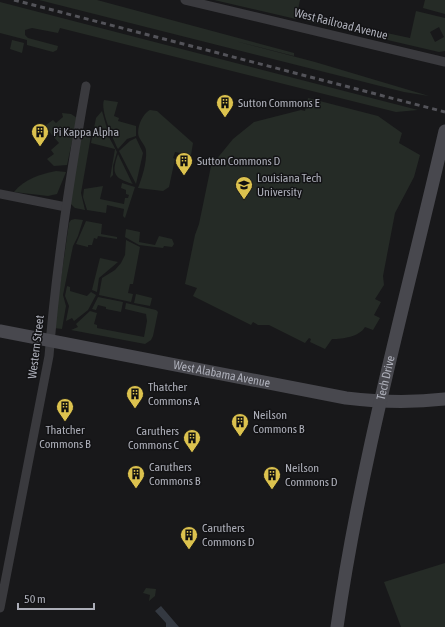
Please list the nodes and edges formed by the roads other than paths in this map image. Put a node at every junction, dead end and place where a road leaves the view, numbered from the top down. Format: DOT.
graph roads {
  1 [pos="185,0"];
  2 [pos="445,62"];
  3 [pos="86,86"];
  4 [pos="445,131"];
  5 [pos="0,194"];
  6 [pos="66,207"];
  7 [pos="0,331"];
  8 [pos="50,341"];
  9 [pos="445,399"];
  10 [pos="380,402"];
  11 [pos="0,608"];
  12 [pos="337,627"];
  1 -- 2 [label="street, West Railroad Avenue"];
  3 -- 6 [label="street, Western Street"];
  4 -- 10 [label="main road, Tech Drive"];
  5 -- 6 [label="street"];
  6 -- 8 [label="street, Western Street"];
  7 -- 8 [label="main road, West Alabama Avenue"];
  8 -- 10 [label="main road, West Alabama Avenue"];
  8 -- 11 [label="street, Western Street"];
  9 -- 10 [label="main road, West Alabama Avenue"];
  10 -- 12 [label="main road, Tech Drive"];
}
